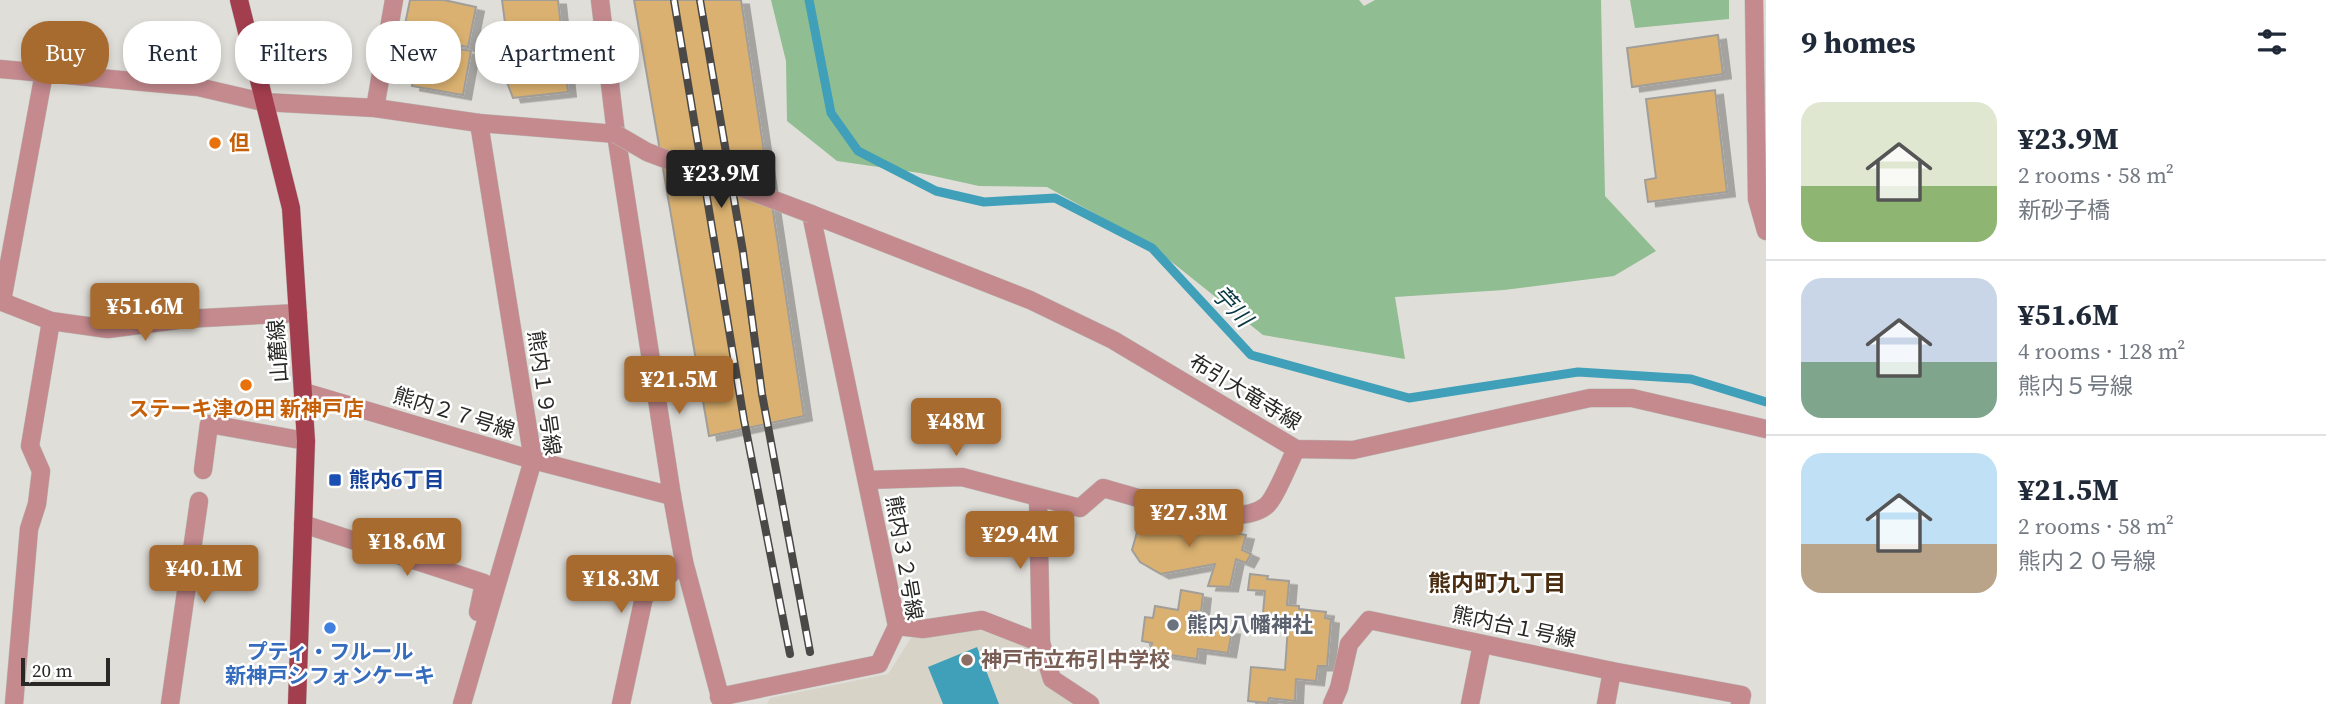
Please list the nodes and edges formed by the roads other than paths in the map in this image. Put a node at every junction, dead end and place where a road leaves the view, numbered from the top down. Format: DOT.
graph roads {
  1 [pos="239,0"];
  2 [pos="394,0"];
  3 [pos="600,0"];
  4 [pos="1754,0"];
  5 [pos="0,69"];
  6 [pos="21,71"];
  7 [pos="109,79"];
  8 [pos="42,84"];
  9 [pos="263,102"];
  10 [pos="1760,104"];
  11 [pos="375,108"];
  12 [pos="479,123"];
  13 [pos="616,134"];
  14 [pos="811,214"];
  15 [pos="1766,231"];
  16 [pos="1,301"];
  17 [pos="298,313"];
  18 [pos="51,321"];
  19 [pos="304,392"];
  20 [pos="1766,429"];
  21 [pos="306,441"];
  22 [pos="1296,449"];
  23 [pos="533,460"];
  24 [pos="203,470"];
  25 [pos="867,481"];
  26 [pos="672,496"];
  27 [pos="1038,498"];
  28 [pos="198,501"];
  29 [pos="303,524"];
  30 [pos="684,562"];
  31 [pos="488,614"];
  32 [pos="897,626"];
  33 [pos="1041,643"];
  34 [pos="1482,644"];
  35 [pos="1612,671"];
  36 [pos="1741,700"];
  37 [pos="720,701"];
  38 [pos="14,704"];
  39 [pos="170,704"];
  40 [pos="297,704"];
  41 [pos="462,704"];
  42 [pos="621,704"];
  43 [pos="1090,704"];
  44 [pos="1332,704"];
  45 [pos="1470,704"];
  46 [pos="1606,704"];
  1 -- 9 [label="main road, 山麓線"];
  2 -- 11 [label="street"];
  3 -- 13 [label="street"];
  4 -- 10 [label="street"];
  5 -- 6 [label="street"];
  7 -- 9 [label="street"];
  8 -- 16 [label="street"];
  9 -- 11 [label="street"];
  9 -- 17 [label="main road, 山麓線"];
  10 -- 15 [label="street"];
  11 -- 12 [label="street"];
  12 -- 13 [label="street"];
  12 -- 23 [label="street, 熊内１９号線"];
  13 -- 14 [label="street, 布引大竜寺線, bridge"];
  13 -- 26 [label="street"];
  14 -- 22 [label="street, 布引大竜寺線"];
  14 -- 25 [label="street, 熊内３２号線"];
  16 -- 18 [label="street"];
  17 -- 18 [label="street"];
  17 -- 19 [label="main road, 山麓線"];
  18 -- 38 [label="street"];
  19 -- 21 [label="main road, 山麓線"];
  19 -- 23 [label="street, 熊内２７号線"];
  20 -- 22 [label="street, 布引大竜寺線"];
  21 -- 24 [label="street"];
  21 -- 29 [label="main road, 山麓線"];
  22 -- 27 [label="street"];
  23 -- 26 [label="street, 熊内２７号線"];
  23 -- 31 [label="street, 熊内１９号線"];
  25 -- 27 [label="street"];
  25 -- 32 [label="street, 熊内３２号線"];
  26 -- 30 [label="street"];
  27 -- 33 [label="street"];
  28 -- 39 [label="street"];
  29 -- 31 [label="street"];
  29 -- 40 [label="main road, 山麓線"];
  30 -- 37 [label="street"];
  30 -- 42 [label="street"];
  31 -- 41 [label="street, 熊内１９号線"];
  32 -- 33 [label="street"];
  32 -- 37 [label="street, 熊内３２号線"];
  33 -- 43 [label="street"];
  34 -- 35 [label="street, 熊内台１号線"];
  34 -- 44 [label="street, 熊内台１号線"];
  34 -- 45 [label="street"];
  35 -- 36 [label="street, 熊内台１号線"];
  35 -- 46 [label="street"];
}
